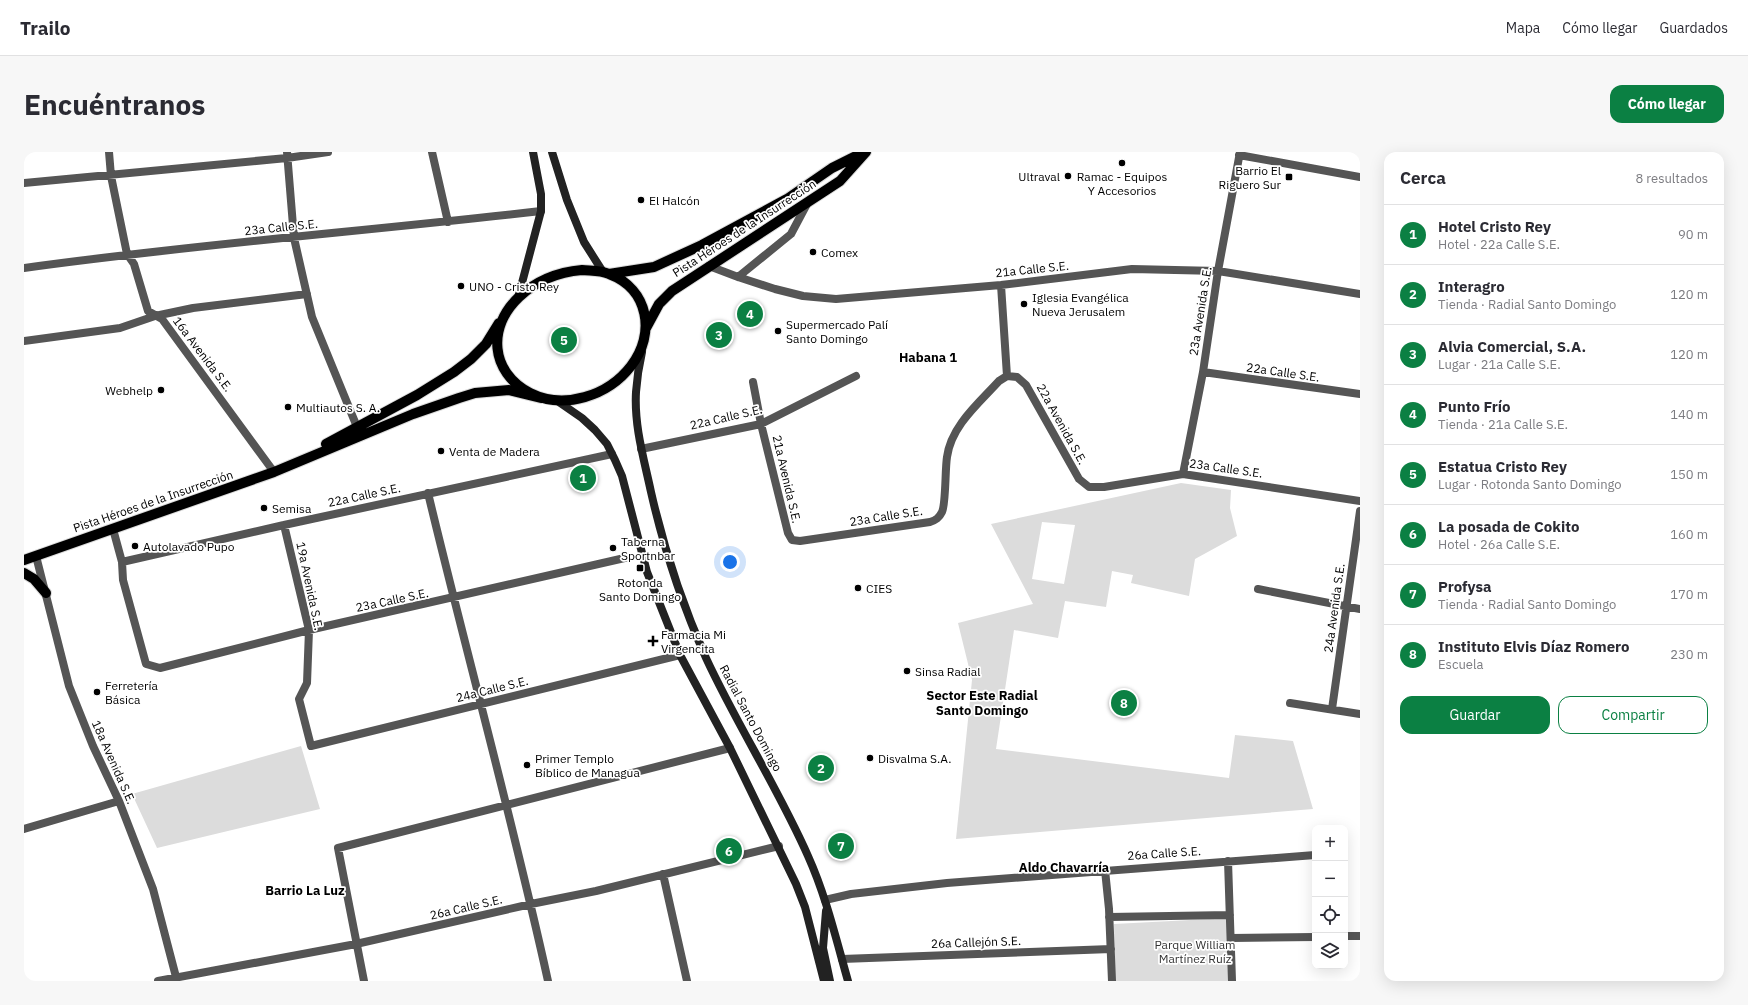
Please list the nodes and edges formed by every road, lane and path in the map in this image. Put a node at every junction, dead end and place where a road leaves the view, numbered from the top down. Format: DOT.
graph roads {
  1 [pos="109,152"];
  2 [pos="328,152"];
  3 [pos="432,152"];
  4 [pos="533,152"];
  5 [pos="552,152"];
  6 [pos="865,152"];
  7 [pos="1239,154"];
  8 [pos="287,155"];
  9 [pos="111,176"];
  10 [pos="1360,177"];
  11 [pos="24,183"];
  12 [pos="808,202"];
  13 [pos="541,211"];
  14 [pos="448,222"];
  15 [pos="294,238"];
  16 [pos="127,254"];
  17 [pos="709,266"];
  18 [pos="24,268"];
  19 [pos="1218,271"];
  20 [pos="606,273"];
  21 [pos="738,277"];
  22 [pos="1001,285"];
  23 [pos="306,294"];
  24 [pos="1360,294"];
  25 [pos="518,298"];
  26 [pos="507,312"];
  27 [pos="155,316"];
  28 [pos="644,332"];
  29 [pos="24,341"];
  30 [pos="643,343"];
  31 [pos="1203,372"];
  32 [pos="856,376"];
  33 [pos="1007,376"];
  34 [pos="753,382"];
  35 [pos="1360,394"];
  36 [pos="541,398"];
  37 [pos="556,400"];
  38 [pos="761,424"];
  39 [pos="357,427"];
  40 [pos="641,449"];
  41 [pos="612,454"];
  42 [pos="290,465"];
  43 [pos="274,472"];
  44 [pos="1183,474"];
  45 [pos="1089,487"];
  46 [pos="428,493"];
  47 [pos="1360,501"];
  48 [pos="1360,511"];
  49 [pos="284,525"];
  50 [pos="113,529"];
  51 [pos="792,540"];
  52 [pos="36,556"];
  53 [pos="630,557"];
  54 [pos="24,560"];
  55 [pos="122,562"];
  56 [pos="24,572"];
  57 [pos="1258,589"];
  58 [pos="46,593"];
  59 [pos="454,598"];
  60 [pos="1347,606"];
  61 [pos="1360,609"];
  62 [pos="309,630"];
  63 [pos="680,655"];
  64 [pos="1290,703"];
  65 [pos="481,704"];
  66 [pos="1332,709"];
  67 [pos="1360,714"];
  68 [pos="310,746"];
  69 [pos="730,748"];
  70 [pos="119,801"];
  71 [pos="507,805"];
  72 [pos="24,829"];
  73 [pos="779,846"];
  74 [pos="1312,855"];
  75 [pos="1228,860"];
  76 [pos="1105,870"];
  77 [pos="663,874"];
  78 [pos="826,903"];
  79 [pos="531,904"];
  80 [pos="1230,914"];
  81 [pos="1109,917"];
  82 [pos="1348,936"];
  83 [pos="1360,936"];
  84 [pos="1312,937"];
  85 [pos="1230,938"];
  86 [pos="356,944"];
  87 [pos="1111,949"];
  88 [pos="842,958"];
  89 [pos="176,977"];
  90 [pos="158,981"];
  91 [pos="364,981"];
  92 [pos="548,981"];
  93 [pos="687,981"];
  94 [pos="824,981"];
  95 [pos="830,981"];
  96 [pos="848,981"];
  97 [pos="1112,981"];
  98 [pos="1232,981"];
  1 -- 9 [label="street, 16a Avenida S.E."];
  2 -- 8 [label="street"];
  3 -- 14 [label="street"];
  4 -- 13 [label="main road"];
  5 -- 20 [label="main road"];
  6 -- 12 [label="main road, Pista Héroes de la Insurrección"];
  6 -- 20 [label="main road, Pista Héroes de la Insurrección"];
  7 -- 10 [label="street"];
  7 -- 19 [label="street, 23a Avenida S.E."];
  8 -- 9 [label="street"];
  8 -- 15 [label="street"];
  9 -- 11 [label="street"];
  9 -- 16 [label="street, 16a Avenida S.E."];
  12 -- 17 [label="main road, Pista Héroes de la Insurrección"];
  12 -- 21 [label="street"];
  13 -- 14 [label="street, 23a Calle S.E."];
  13 -- 25 [label="main road"];
  14 -- 15 [label="street, 23a Calle S.E."];
  15 -- 16 [label="street, 23a Calle S.E."];
  15 -- 23 [label="street"];
  16 -- 18 [label="street, 23a Calle S.E."];
  16 -- 27 [label="street, 16a Avenida S.E."];
  17 -- 21 [label="street, 21a Calle S.E."];
  17 -- 28 [label="main road, Pista Héroes de la Insurrección"];
  19 -- 22 [label="street, 21a Calle S.E."];
  19 -- 24 [label="street, 21a Calle S.E."];
  19 -- 31 [label="street, 23a Avenida S.E."];
  20 -- 25 [label="main road"];
  20 -- 28 [label="main road"];
  21 -- 22 [label="street, 21a Calle S.E."];
  22 -- 33 [label="street"];
  23 -- 27 [label="street"];
  23 -- 39 [label="street"];
  25 -- 26 [label="main road"];
  26 -- 36 [label="main road"];
  26 -- 39 [label="main road, Pista Héroes de la Insurrección"];
  27 -- 29 [label="street"];
  27 -- 43 [label="street, 16a Avenida S.E."];
  28 -- 30 [label="main road"];
  30 -- 37 [label="main road"];
  30 -- 40 [label="main road, Radial Santo Domingo"];
  31 -- 35 [label="street, 22a Calle S.E."];
  31 -- 44 [label="street, 23a Avenida S.E."];
  32 -- 38 [label="street, 22a Calle S.E."];
  33 -- 45 [label="street, 22a Avenida S.E."];
  33 -- 51 [label="street, 23a Calle S.E."];
  34 -- 38 [label="street, 21a Avenida S.E."];
  36 -- 37 [label="main road"];
  36 -- 42 [label="main road, Pista Héroes de la Insurrección"];
  37 -- 41 [label="main road"];
  38 -- 40 [label="street, 22a Calle S.E."];
  38 -- 51 [label="street, 21a Avenida S.E."];
  39 -- 42 [label="main road, Pista Héroes de la Insurrección"];
  40 -- 78 [label="main road, Radial Santo Domingo"];
  41 -- 46 [label="street, 22a Calle S.E."];
  41 -- 63 [label="main road"];
  42 -- 43 [label="main road, Pista Héroes de la Insurrección"];
  43 -- 50 [label="main road, Pista Héroes de la Insurrección"];
  44 -- 45 [label="street, 23a Calle S.E."];
  44 -- 47 [label="street, 23a Calle S.E."];
  46 -- 49 [label="street, 22a Calle S.E."];
  46 -- 59 [label="street"];
  48 -- 60 [label="street, 24a Avenida S.E."];
  49 -- 55 [label="street, 22a Calle S.E."];
  49 -- 62 [label="street, 19a Avenida S.E."];
  50 -- 52 [label="main road, Pista Héroes de la Insurrección"];
  50 -- 55 [label="street"];
  52 -- 54 [label="main road, Pista Héroes de la Insurrección"];
  52 -- 58 [label="street, 18a Avenida S.E."];
  53 -- 59 [label="street, 23a Calle S.E."];
  55 -- 62 [label="street, 23a Calle S.E."];
  56 -- 58 [label="main road"];
  57 -- 60 [label="street"];
  58 -- 70 [label="street, 18a Avenida S.E."];
  59 -- 62 [label="street, 23a Calle S.E."];
  59 -- 65 [label="street"];
  60 -- 61 [label="street"];
  60 -- 66 [label="street, 24a Avenida S.E."];
  62 -- 68 [label="street, 19a Avenida S.E."];
  63 -- 65 [label="street, 24a Calle S.E."];
  63 -- 69 [label="main road"];
  64 -- 66 [label="street"];
  65 -- 68 [label="street, 24a Calle S.E."];
  65 -- 71 [label="street"];
  66 -- 67 [label="street"];
  69 -- 71 [label="street"];
  69 -- 73 [label="main road"];
  70 -- 72 [label="street"];
  70 -- 89 [label="street, 18a Avenida S.E."];
  71 -- 79 [label="street"];
  71 -- 86 [label="street"];
  73 -- 77 [label="street, 26a Calle S.E."];
  73 -- 94 [label="main road"];
  74 -- 75 [label="street, 26a Calle S.E."];
  75 -- 76 [label="street, 26a Calle S.E."];
  75 -- 80 [label="street"];
  76 -- 78 [label="street, 26a Calle S.E."];
  76 -- 81 [label="street"];
  77 -- 79 [label="street, 26a Calle S.E."];
  77 -- 93 [label="street"];
  78 -- 88 [label="main road, Radial Santo Domingo"];
  78 -- 95 [label="main road"];
  79 -- 86 [label="street, 26a Calle S.E."];
  79 -- 92 [label="street"];
  80 -- 81 [label="street"];
  80 -- 85 [label="street"];
  81 -- 87 [label="street"];
  82 -- 83 [label="street"];
  84 -- 85 [label="street"];
  85 -- 98 [label="street"];
  86 -- 89 [label="street, 26a Calle S.E."];
  86 -- 91 [label="street"];
  87 -- 88 [label="street, 26a Callejón S.E."];
  87 -- 97 [label="street"];
  88 -- 96 [label="main road, Radial Santo Domingo"];
  89 -- 90 [label="street, 26a Calle S.E."];
}
